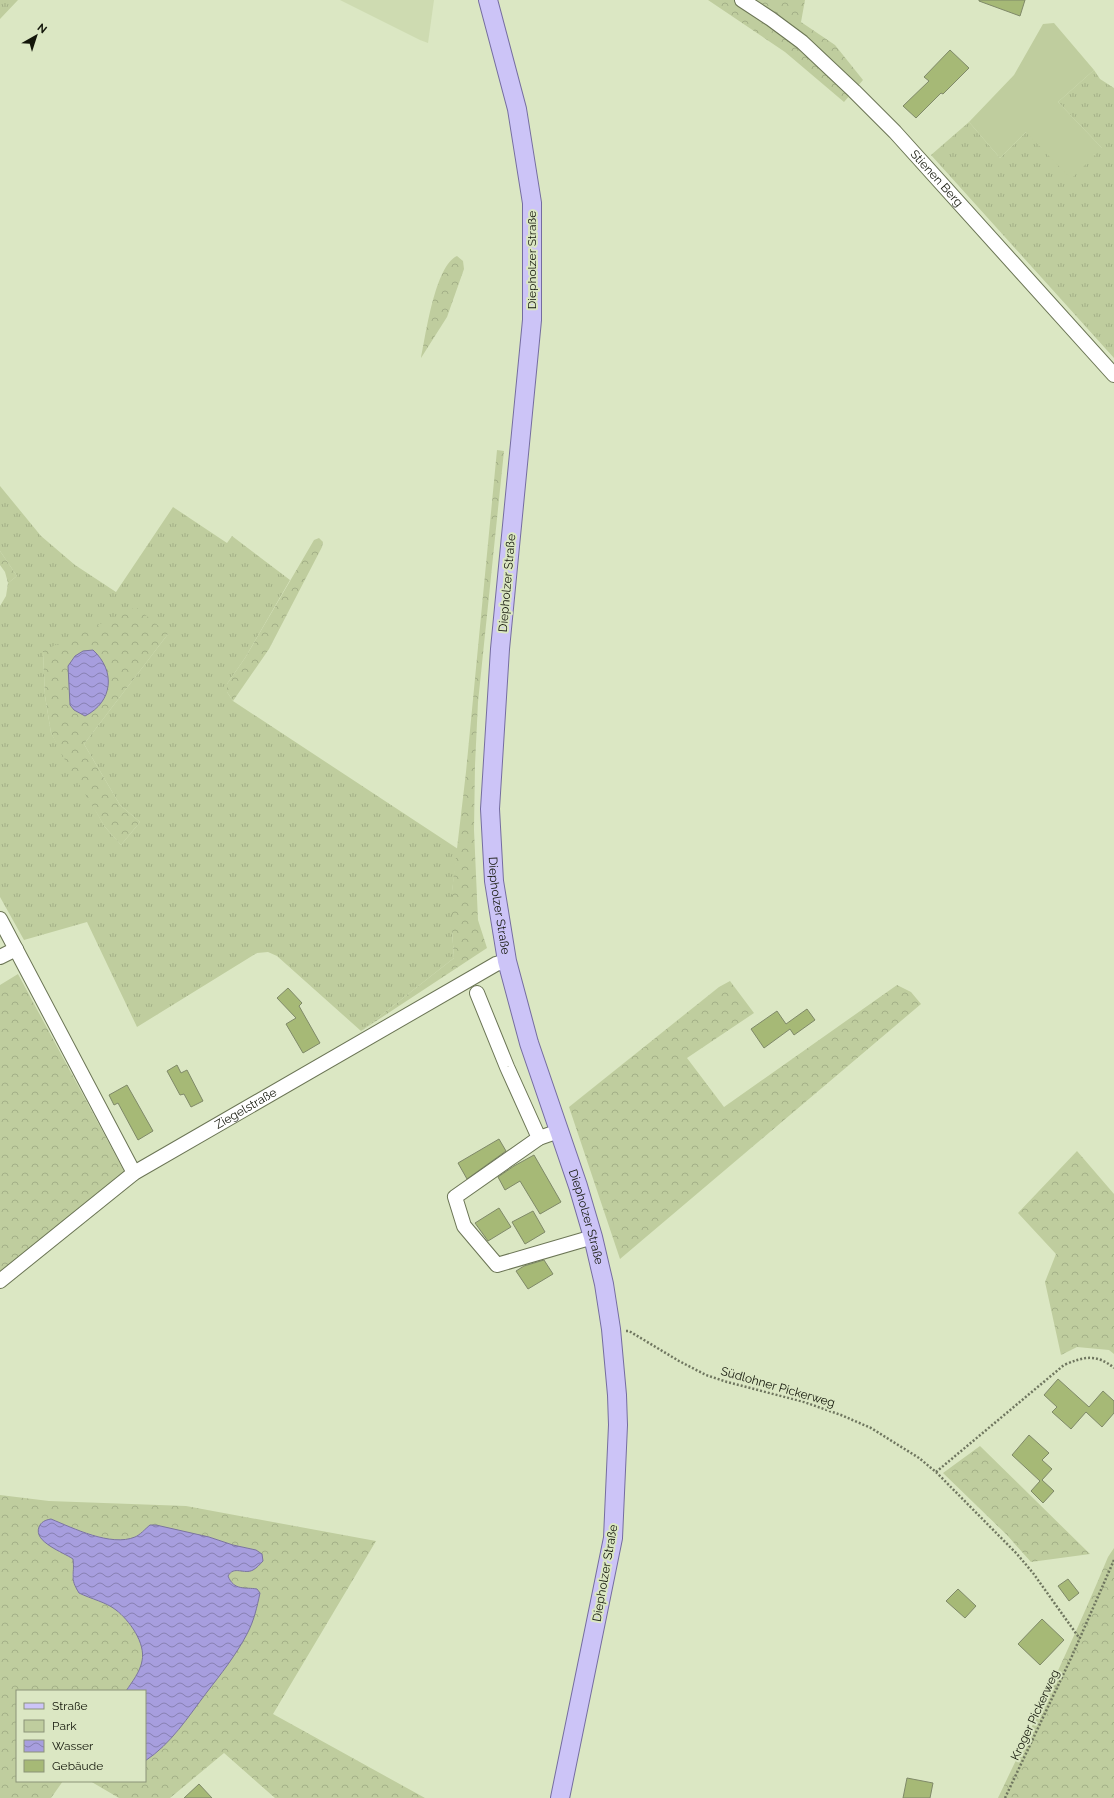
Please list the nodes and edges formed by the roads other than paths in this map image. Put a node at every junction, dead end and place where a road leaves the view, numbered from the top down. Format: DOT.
graph roads {
  1 [pos="488,0"];
  2 [pos="742,0"];
  3 [pos="1114,375"];
  4 [pos="0,919"];
  5 [pos="16,949"];
  6 [pos="0,957"];
  7 [pos="507,961"];
  8 [pos="477,993"];
  9 [pos="559,1131"];
  10 [pos="539,1138"];
  11 [pos="134,1173"];
  12 [pos="593,1237"];
  13 [pos="0,1281"];
  14 [pos="560,1798"];
  1 -- 7 [label="main road, Diepholzer Straße"];
  2 -- 3 [label="street, Stienen Berg"];
  4 -- 5 [label="street"];
  5 -- 6 [label="street"];
  5 -- 11 [label="street"];
  7 -- 9 [label="main road, Diepholzer Straße"];
  7 -- 11 [label="street, Ziegelstraße"];
  8 -- 10 [label="street"];
  9 -- 10 [label="street"];
  9 -- 12 [label="main road, Diepholzer Straße"];
  10 -- 12 [label="street"];
  11 -- 13 [label="street, Ziegelstraße"];
  12 -- 14 [label="main road, Diepholzer Straße"];
}
